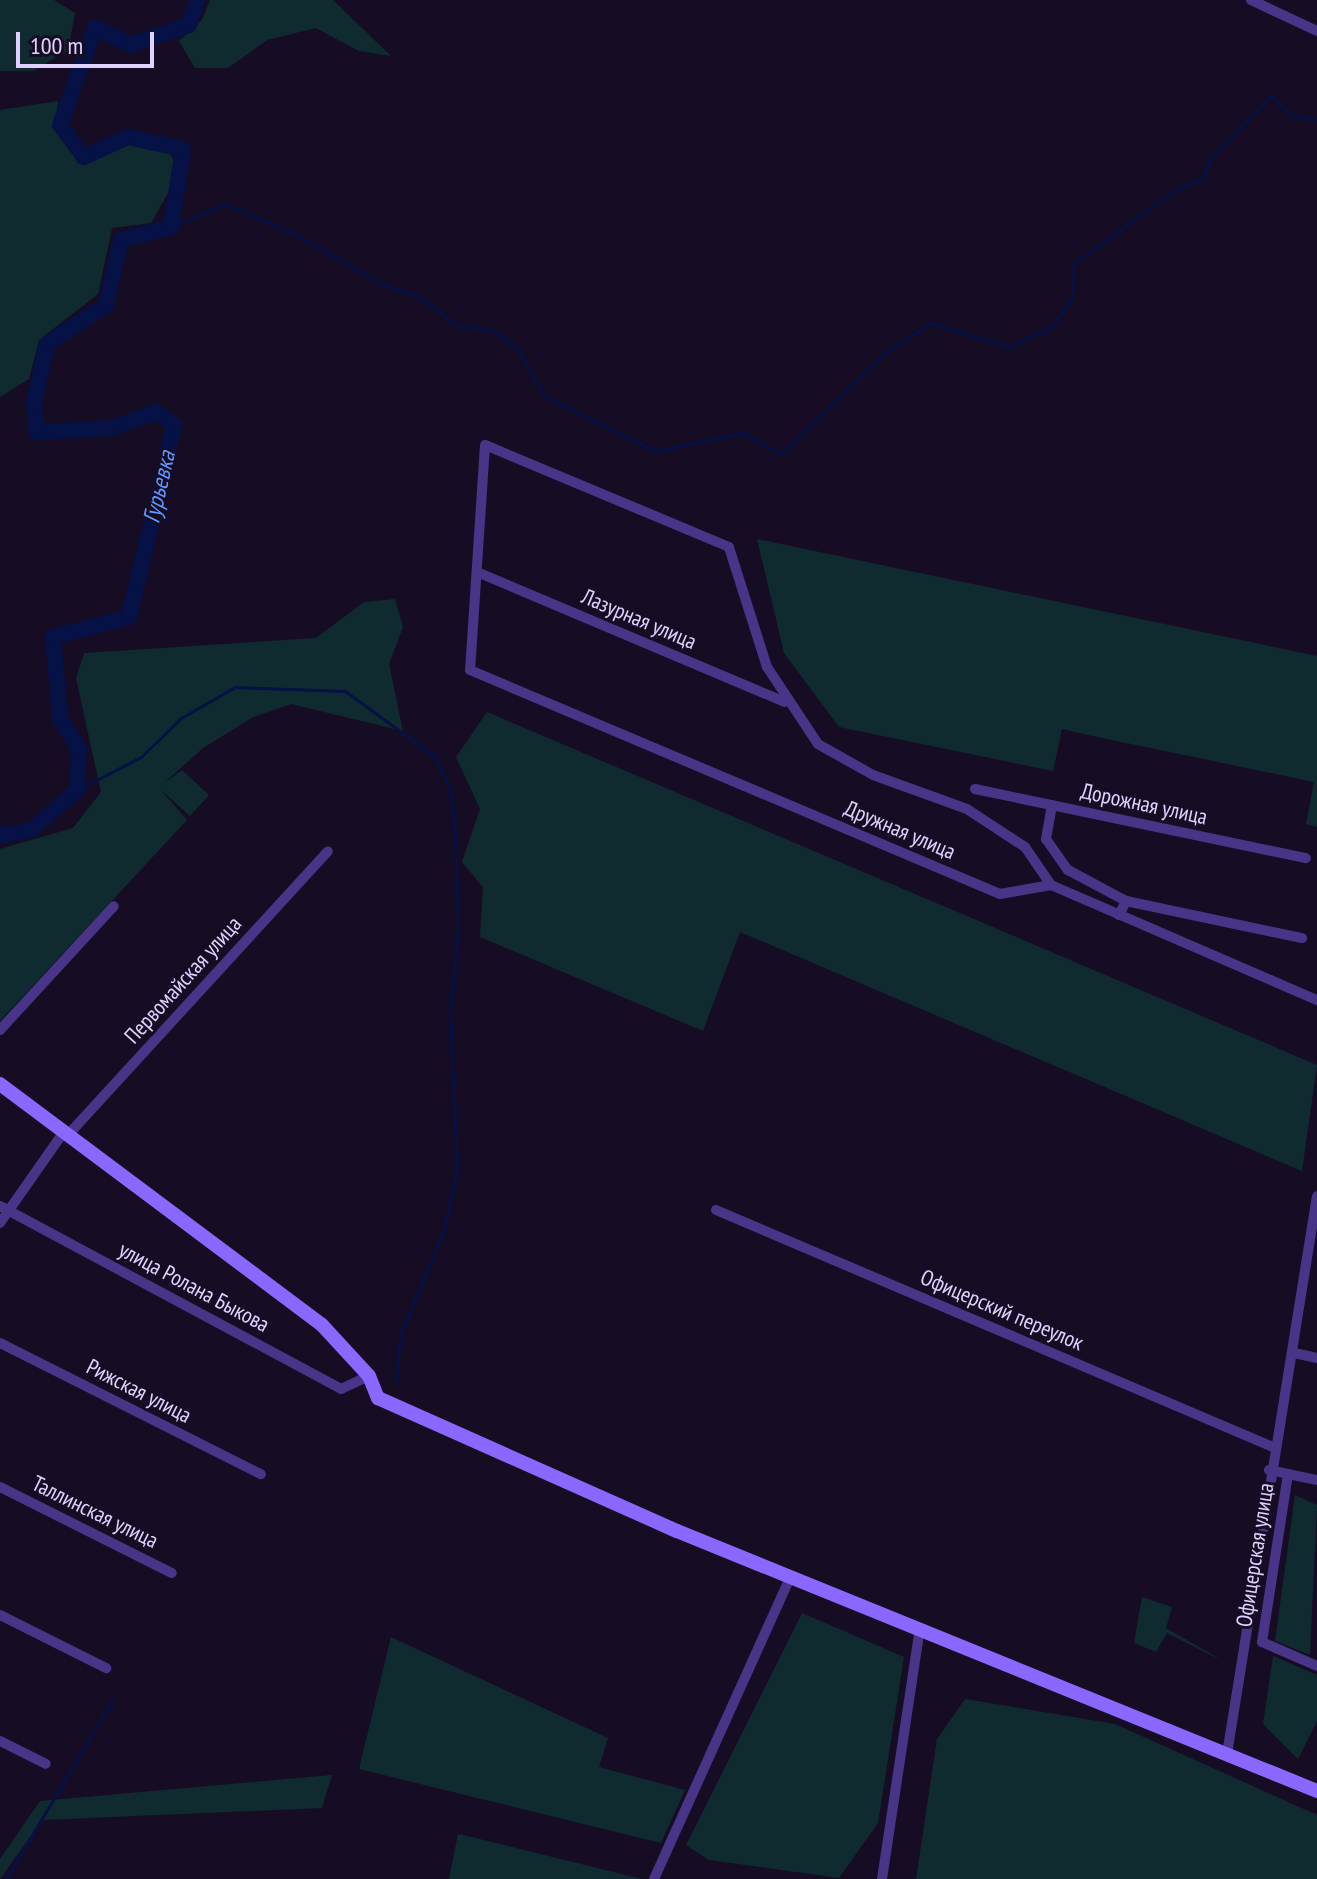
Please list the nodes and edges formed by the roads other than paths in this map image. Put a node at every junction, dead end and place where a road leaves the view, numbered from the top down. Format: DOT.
graph roads {
  1 [pos="1251,0"];
  2 [pos="1317,31"];
  3 [pos="477,572"];
  4 [pos="785,702"];
  5 [pos="975,789"];
  6 [pos="1052,805"];
  7 [pos="328,851"];
  8 [pos="1306,858"];
  9 [pos="1051,885"];
  10 [pos="1126,901"];
  11 [pos="114,906"];
  12 [pos="1119,915"];
  13 [pos="1302,938"];
  14 [pos="1317,1000"];
  15 [pos="0,1030"];
  16 [pos="0,1084"];
  17 [pos="65,1134"];
  18 [pos="1317,1196"];
  19 [pos="4,1208"];
  20 [pos="716,1210"];
  21 [pos="0,1223"];
  22 [pos="0,1343"];
  23 [pos="1294,1353"];
  24 [pos="1317,1358"];
  25 [pos="369,1376"];
  26 [pos="1273,1447"];
  27 [pos="1269,1470"];
  28 [pos="261,1474"];
  29 [pos="1288,1474"];
  30 [pos="1317,1480"];
  31 [pos="0,1487"];
  32 [pos="172,1573"];
  33 [pos="791,1576"];
  34 [pos="0,1615"];
  35 [pos="920,1628"];
  36 [pos="1317,1666"];
  37 [pos="106,1668"];
  38 [pos="0,1741"];
  39 [pos="1227,1754"];
  40 [pos="46,1764"];
  41 [pos="1317,1791"];
  42 [pos="654,1879"];
  43 [pos="882,1879"];
  1 -- 2 [label="street"];
  3 -- 4 [label="street, Лазурная улица"];
  4 -- 9 [label="street"];
  4 -- 9 [label="street, Дружная улица"];
  5 -- 6 [label="street, Дорожная улица"];
  6 -- 8 [label="street, Дорожная улица"];
  6 -- 10 [label="street"];
  7 -- 17 [label="street, Первомайская улица"];
  9 -- 12 [label="street"];
  10 -- 12 [label="street"];
  10 -- 13 [label="street"];
  11 -- 15 [label="street"];
  12 -- 14 [label="street"];
  16 -- 17 [label="street"];
  17 -- 19 [label="street, Первомайская улица"];
  17 -- 25 [label="street"];
  18 -- 23 [label="street"];
  19 -- 21 [label="street, Первомайская улица"];
  19 -- 25 [label="street, улица Ролана Быкова"];
  20 -- 26 [label="street, Офицерский переулок"];
  22 -- 28 [label="street, Рижская улица"];
  23 -- 24 [label="street"];
  23 -- 26 [label="street"];
  25 -- 33 [label="street"];
  26 -- 27 [label="street"];
  27 -- 29 [label="street, Офицерская улица"];
  27 -- 39 [label="street"];
  29 -- 30 [label="street, Офицерская улица"];
  29 -- 36 [label="street, Офицерская улица"];
  31 -- 32 [label="street, Таллинская улица"];
  33 -- 35 [label="street"];
  33 -- 42 [label="street"];
  34 -- 37 [label="street"];
  35 -- 39 [label="street"];
  35 -- 43 [label="street"];
  38 -- 40 [label="street"];
  39 -- 41 [label="street"];
}
